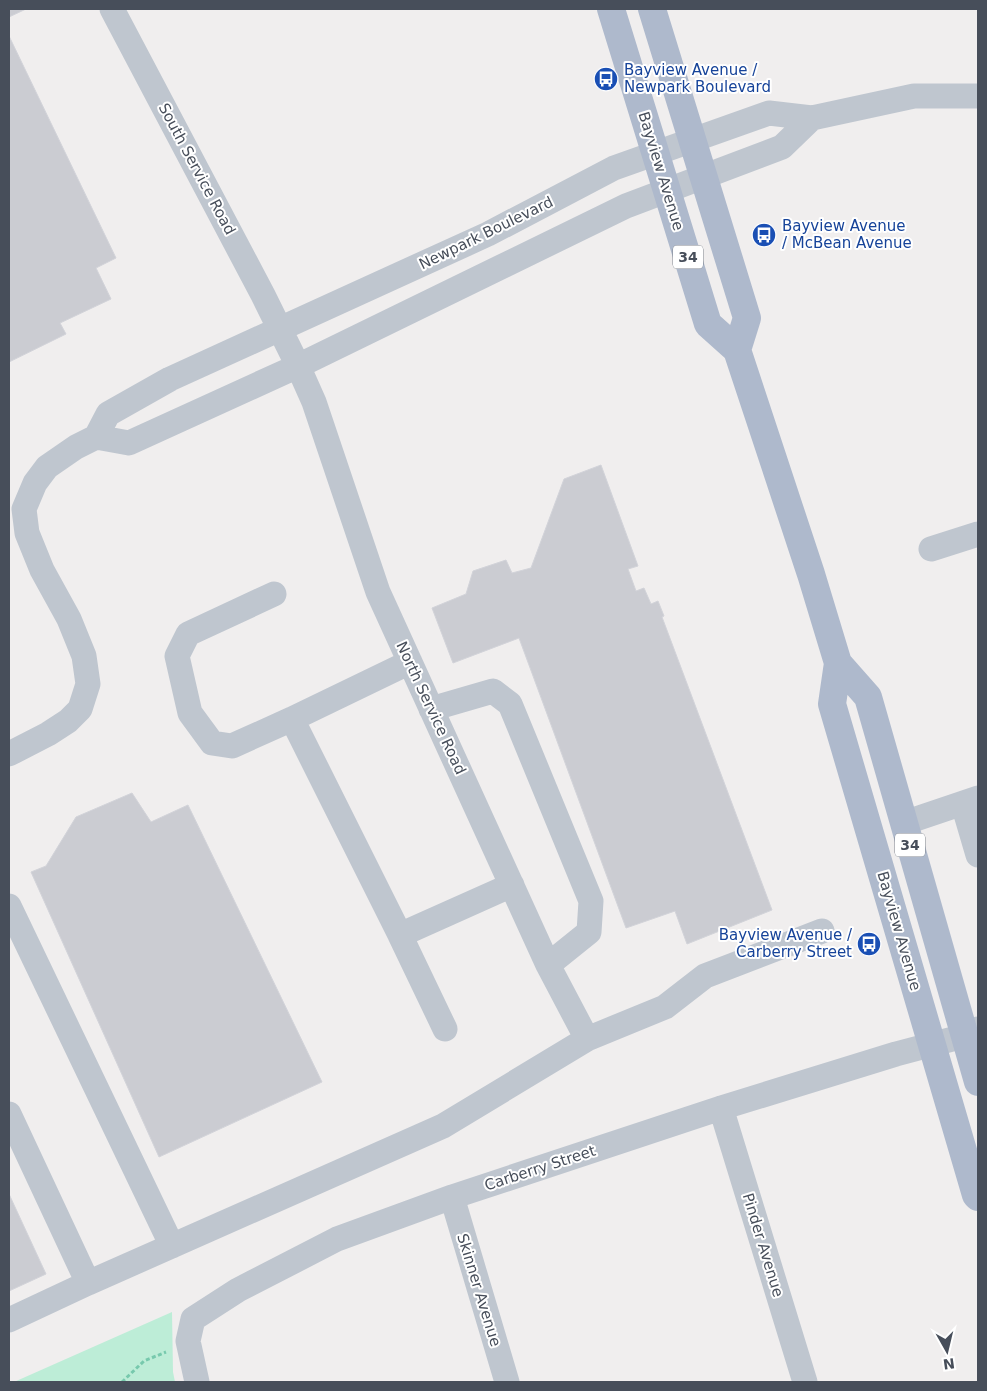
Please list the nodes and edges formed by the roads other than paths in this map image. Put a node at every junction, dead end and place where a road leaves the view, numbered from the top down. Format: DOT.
graph roads {
  1 [pos="112,9"];
  2 [pos="611,9"];
  3 [pos="652,9"];
  4 [pos="978,96"];
  5 [pos="812,118"];
  6 [pos="692,140"];
  7 [pos="656,154"];
  8 [pos="705,177"];
  9 [pos="667,191"];
  10 [pos="280,330"];
  11 [pos="737,350"];
  12 [pos="298,366"];
  13 [pos="170,379"];
  14 [pos="188,415"];
  15 [pos="96,437"];
  16 [pos="978,534"];
  17 [pos="930,550"];
  18 [pos="274,594"];
  19 [pos="410,662"];
  20 [pos="838,663"];
  21 [pos="431,709"];
  22 [pos="292,719"];
  23 [pos="9,754"];
  24 [pos="971,801"];
  25 [pos="904,824"];
  26 [pos="978,856"];
  27 [pos="512,885"];
  28 [pos="9,906"];
  29 [pos="822,932"];
  30 [pos="400,934"];
  31 [pos="548,965"];
  32 [pos="445,1028"];
  33 [pos="971,1032"];
  34 [pos="587,1039"];
  35 [pos="932,1044"];
  36 [pos="978,1082"];
  37 [pos="721,1108"];
  38 [pos="9,1114"];
  39 [pos="452,1197"];
  40 [pos="978,1197"];
  41 [pos="172,1246"];
  42 [pos="88,1283"];
  43 [pos="9,1320"];
  44 [pos="197,1382"];
  45 [pos="508,1382"];
  46 [pos="806,1382"];
  1 -- 10 [label="street, South Service Road"];
  2 -- 7 [label="main road, Bayview Avenue / 34"];
  3 -- 6 [label="main road, 34"];
  4 -- 5 [label="street"];
  5 -- 6 [label="street, Newpark Boulevard"];
  5 -- 8 [label="street"];
  6 -- 7 [label="street, Newpark Boulevard"];
  6 -- 8 [label="main road, 34"];
  7 -- 9 [label="main road, Bayview Avenue / 34"];
  7 -- 10 [label="street, Newpark Boulevard"];
  8 -- 9 [label="street"];
  8 -- 11 [label="main road, 34"];
  9 -- 11 [label="main road, Bayview Avenue / 34"];
  9 -- 12 [label="street"];
  10 -- 12 [label="street"];
  10 -- 13 [label="street, Newpark Boulevard"];
  11 -- 20 [label="main road, Bayview Avenue / 34"];
  12 -- 14 [label="street"];
  12 -- 19 [label="street, North Service Road"];
  13 -- 14 [label="street"];
  13 -- 15 [label="street, Newpark Boulevard"];
  14 -- 15 [label="street"];
  15 -- 23 [label="street"];
  16 -- 17 [label="street"];
  18 -- 22 [label="street"];
  19 -- 21 [label="street, North Service Road"];
  19 -- 22 [label="street"];
  20 -- 25 [label="main road, Bayview Avenue / 34"];
  20 -- 35 [label="main road, Bayview Avenue / 34"];
  21 -- 27 [label="street, North Service Road"];
  21 -- 31 [label="street"];
  22 -- 30 [label="street"];
  24 -- 25 [label="street"];
  24 -- 26 [label="street"];
  25 -- 33 [label="main road, Bayview Avenue / 34"];
  27 -- 30 [label="street"];
  27 -- 31 [label="street, North Service Road"];
  28 -- 41 [label="street"];
  29 -- 34 [label="street"];
  30 -- 32 [label="street"];
  31 -- 34 [label="street, North Service Road"];
  33 -- 35 [label="street, Carberry Street"];
  33 -- 36 [label="main road, Bayview Avenue / 34"];
  34 -- 41 [label="street"];
  35 -- 37 [label="street, Carberry Street"];
  35 -- 40 [label="main road, Bayview Avenue / 34"];
  37 -- 39 [label="street, Carberry Street"];
  37 -- 46 [label="street, Pinder Avenue"];
  38 -- 42 [label="street"];
  39 -- 44 [label="street, Carberry Street"];
  39 -- 45 [label="street, Skinner Avenue"];
  41 -- 42 [label="street"];
  42 -- 43 [label="street"];
}
